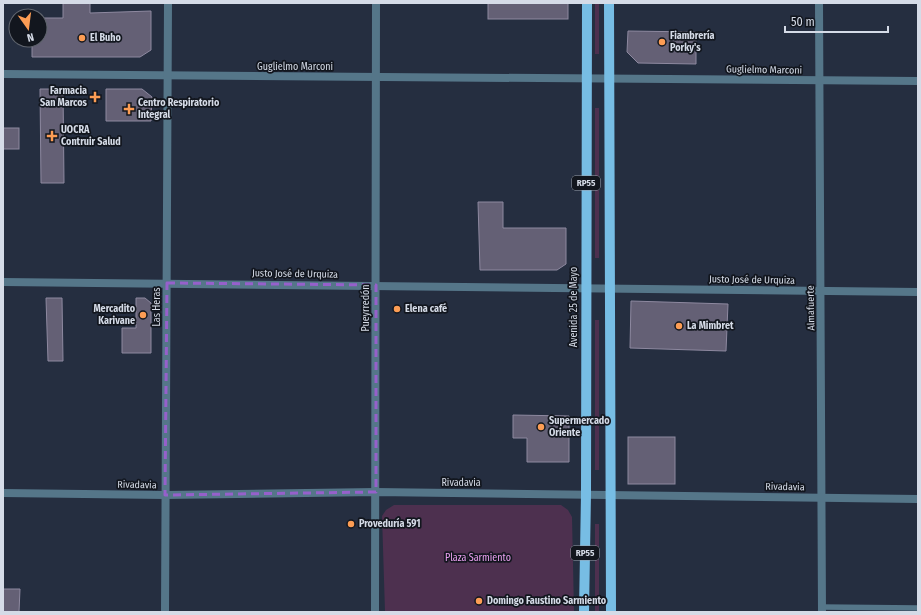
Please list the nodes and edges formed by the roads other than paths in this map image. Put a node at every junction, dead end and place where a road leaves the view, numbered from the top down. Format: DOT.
graph roads {
  1 [pos="168,3"];
  2 [pos="376,3"];
  3 [pos="587,3"];
  4 [pos="609,3"];
  5 [pos="820,3"];
  6 [pos="3,74"];
  7 [pos="168,76"];
  8 [pos="376,77"];
  9 [pos="587,77"];
  10 [pos="609,78"];
  11 [pos="819,80"];
  12 [pos="918,81"];
  13 [pos="3,282"];
  14 [pos="167,282"];
  15 [pos="376,285"];
  16 [pos="586,288"];
  17 [pos="610,289"];
  18 [pos="820,291"];
  19 [pos="918,292"];
  20 [pos="376,492"];
  21 [pos="3,493"];
  22 [pos="586,494"];
  23 [pos="165,495"];
  24 [pos="610,495"];
  25 [pos="822,498"];
  26 [pos="918,499"];
  27 [pos="918,608"];
  28 [pos="822,610"];
  29 [pos="165,612"];
  30 [pos="375,612"];
  31 [pos="584,612"];
  32 [pos="611,612"];
  1 -- 7 [label="street, Las Heras"];
  2 -- 8 [label="street, Pueyrredón"];
  3 -- 9 [label="main road, Avenida 25 de Mayo / RP55"];
  4 -- 10 [label="main road, RP55"];
  5 -- 11 [label="street, Almafuerte"];
  6 -- 7 [label="street, Guglielmo Marconi"];
  7 -- 8 [label="street, Guglielmo Marconi"];
  7 -- 14 [label="street, Las Heras"];
  8 -- 9 [label="street, Guglielmo Marconi"];
  8 -- 15 [label="street, Pueyrredón"];
  9 -- 10 [label="street, Guglielmo Marconi"];
  9 -- 16 [label="main road, Avenida 25 de Mayo / RP55"];
  10 -- 11 [label="street, Guglielmo Marconi"];
  10 -- 17 [label="main road, RP55"];
  11 -- 12 [label="street, Guglielmo Marconi"];
  11 -- 18 [label="street, Almafuerte"];
  13 -- 14 [label="street, Justo José de Urquiza"];
  14 -- 15 [label="street, Justo José de Urquiza"];
  14 -- 23 [label="street, Las Heras"];
  15 -- 16 [label="street, Justo José de Urquiza"];
  15 -- 20 [label="street, Pueyrredón"];
  16 -- 17 [label="street, Justo José de Urquiza"];
  16 -- 22 [label="main road, Avenida 25 de Mayo / RP55"];
  17 -- 18 [label="street, Justo José de Urquiza"];
  17 -- 24 [label="main road, RP55"];
  18 -- 19 [label="street, Justo José de Urquiza"];
  18 -- 25 [label="street, Almafuerte"];
  20 -- 22 [label="street, Rivadavia"];
  20 -- 23 [label="street, Rivadavia"];
  20 -- 30 [label="street, Pueyrredón"];
  21 -- 23 [label="street, Rivadavia"];
  22 -- 24 [label="street, Rivadavia"];
  22 -- 31 [label="main road, Avenida 25 de Mayo / RP55"];
  23 -- 29 [label="street, Las Heras"];
  24 -- 25 [label="street, Rivadavia"];
  24 -- 32 [label="main road, RP55"];
  25 -- 26 [label="street, Rivadavia"];
  25 -- 28 [label="street, Almafuerte"];
  27 -- 28 [label="lane"];
}
